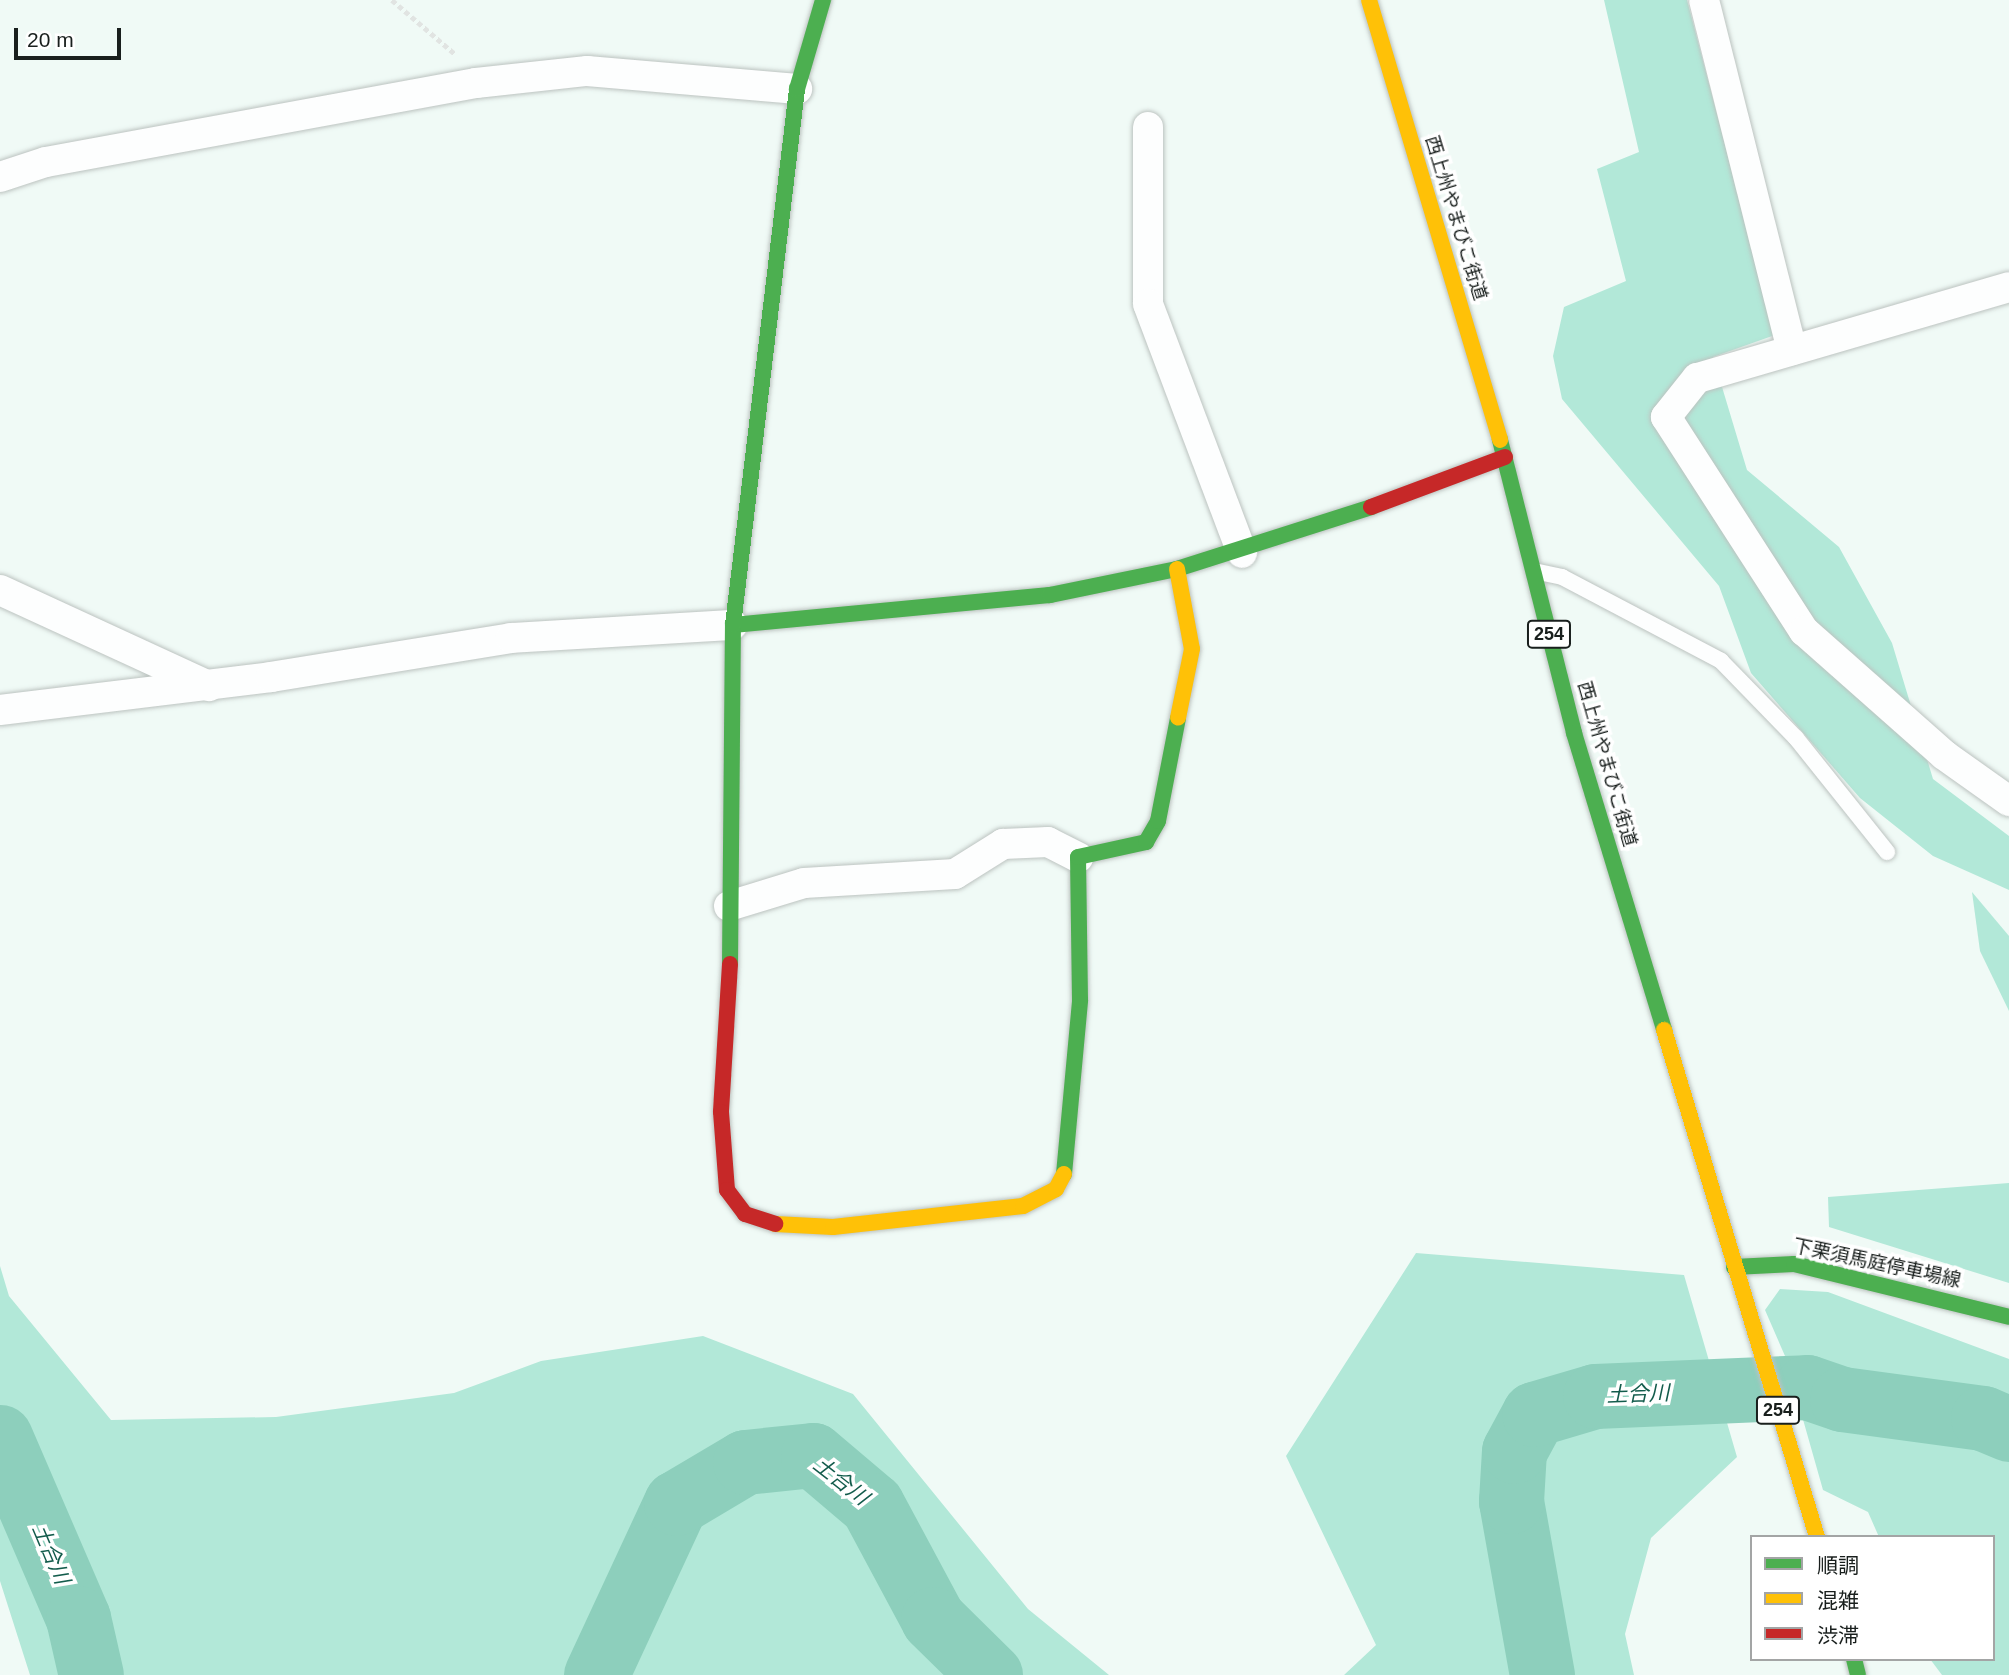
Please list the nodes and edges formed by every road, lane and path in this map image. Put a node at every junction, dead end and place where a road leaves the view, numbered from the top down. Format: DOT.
graph roads {
  1 [pos="392,0"];
  2 [pos="823,0"];
  3 [pos="1369,0"];
  4 [pos="1704,0"];
  5 [pos="477,83"];
  6 [pos="797,89"];
  7 [pos="1148,127"];
  8 [pos="0,177"];
  9 [pos="2009,287"];
  10 [pos="1792,350"];
  11 [pos="1505,457"];
  12 [pos="1242,553"];
  13 [pos="1177,569"];
  14 [pos="1534,571"];
  15 [pos="0,590"];
  16 [pos="733,625"];
  17 [pos="209,686"];
  18 [pos="0,710"];
  19 [pos="2009,801"];
  20 [pos="1887,852"];
  21 [pos="1078,857"];
  22 [pos="729,906"];
  23 [pos="1734,1266"];
  24 [pos="2009,1317"];
  25 [pos="1815,1535"];
  1 -- 5 [label="path"];
  2 -- 6 [label="main road"];
  3 -- 11 [label="main road, 西上州やまびこ街道 / 254"];
  4 -- 10 [label="street"];
  5 -- 6 [label="street"];
  5 -- 8 [label="street"];
  6 -- 16 [label="main road"];
  7 -- 12 [label="street"];
  9 -- 10 [label="street"];
  10 -- 19 [label="street"];
  11 -- 12 [label="main road"];
  11 -- 14 [label="main road, 西上州やまびこ街道 / 254"];
  12 -- 13 [label="main road"];
  13 -- 16 [label="main road"];
  13 -- 21 [label="main road"];
  14 -- 20 [label="lane"];
  14 -- 23 [label="main road, 西上州やまびこ街道 / 254"];
  15 -- 17 [label="street"];
  16 -- 17 [label="street"];
  16 -- 22 [label="main road"];
  17 -- 18 [label="street"];
  21 -- 22 [label="street"];
  21 -- 22 [label="main road"];
  23 -- 24 [label="main road, 下栗須馬庭停車場線"];
  23 -- 25 [label="main road, 西上州やまびこ街道 / 254"];
}
